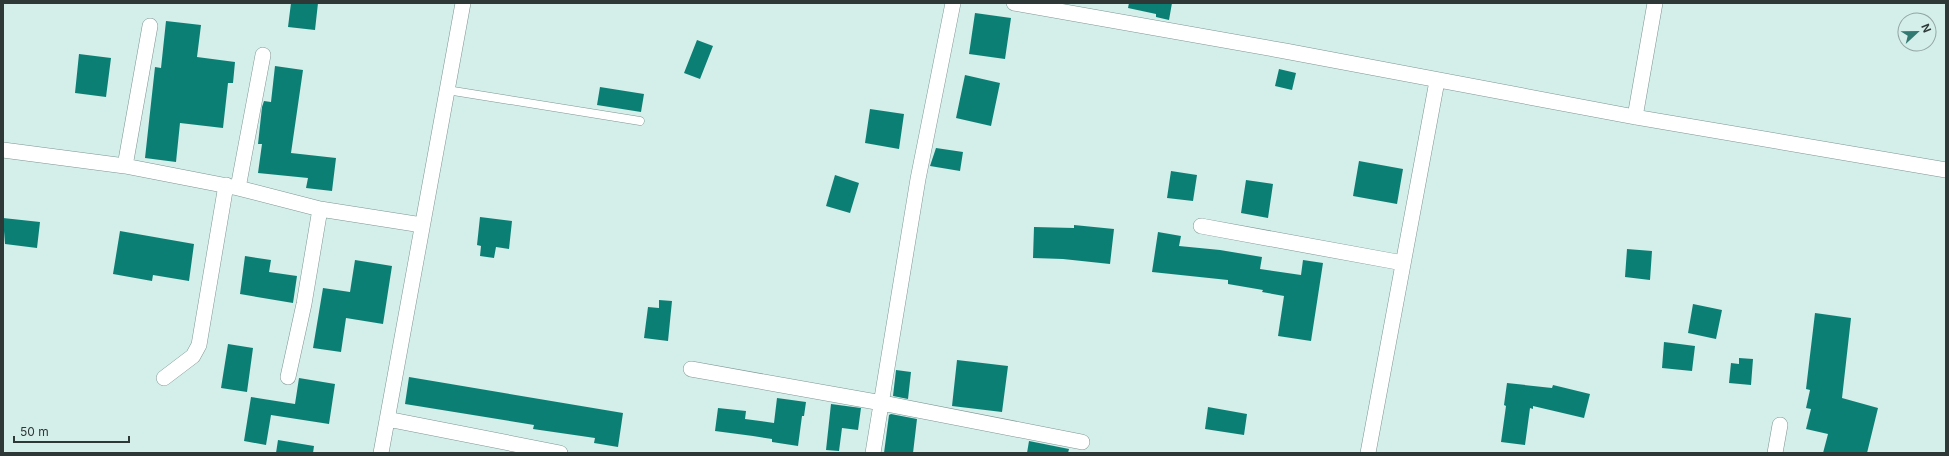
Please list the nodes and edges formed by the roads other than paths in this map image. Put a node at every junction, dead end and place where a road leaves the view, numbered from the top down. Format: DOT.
graph roads {
  1 [pos="462,3"];
  2 [pos="952,3"];
  3 [pos="1014,3"];
  4 [pos="1655,3"];
  5 [pos="150,26"];
  6 [pos="263,54"];
  7 [pos="1437,81"];
  8 [pos="447,90"];
  9 [pos="1635,117"];
  10 [pos="640,122"];
  11 [pos="3,150"];
  12 [pos="125,166"];
  13 [pos="1946,170"];
  14 [pos="232,186"];
  15 [pos="320,209"];
  16 [pos="422,225"];
  17 [pos="1201,226"];
  18 [pos="1403,263"];
  19 [pos="691,369"];
  20 [pos="288,377"];
  21 [pos="164,378"];
  22 [pos="882,403"];
  23 [pos="387,419"];
  24 [pos="1780,425"];
  25 [pos="1082,442"];
  26 [pos="381,453"];
  27 [pos="560,453"];
  28 [pos="873,453"];
  29 [pos="1368,453"];
  30 [pos="1775,453"];
  1 -- 8 [label="street"];
  2 -- 22 [label="street"];
  3 -- 7 [label="street"];
  4 -- 9 [label="street"];
  5 -- 12 [label="street"];
  6 -- 14 [label="street"];
  7 -- 9 [label="street"];
  7 -- 18 [label="street"];
  8 -- 10 [label="lane"];
  8 -- 16 [label="street"];
  9 -- 13 [label="street"];
  11 -- 12 [label="street"];
  12 -- 14 [label="street"];
  14 -- 15 [label="street"];
  14 -- 21 [label="street"];
  15 -- 16 [label="street"];
  15 -- 20 [label="street"];
  16 -- 23 [label="street"];
  17 -- 18 [label="street"];
  18 -- 29 [label="street"];
  19 -- 22 [label="street"];
  22 -- 25 [label="street"];
  22 -- 28 [label="street"];
  23 -- 26 [label="street"];
  23 -- 27 [label="street"];
  24 -- 30 [label="street"];
}
